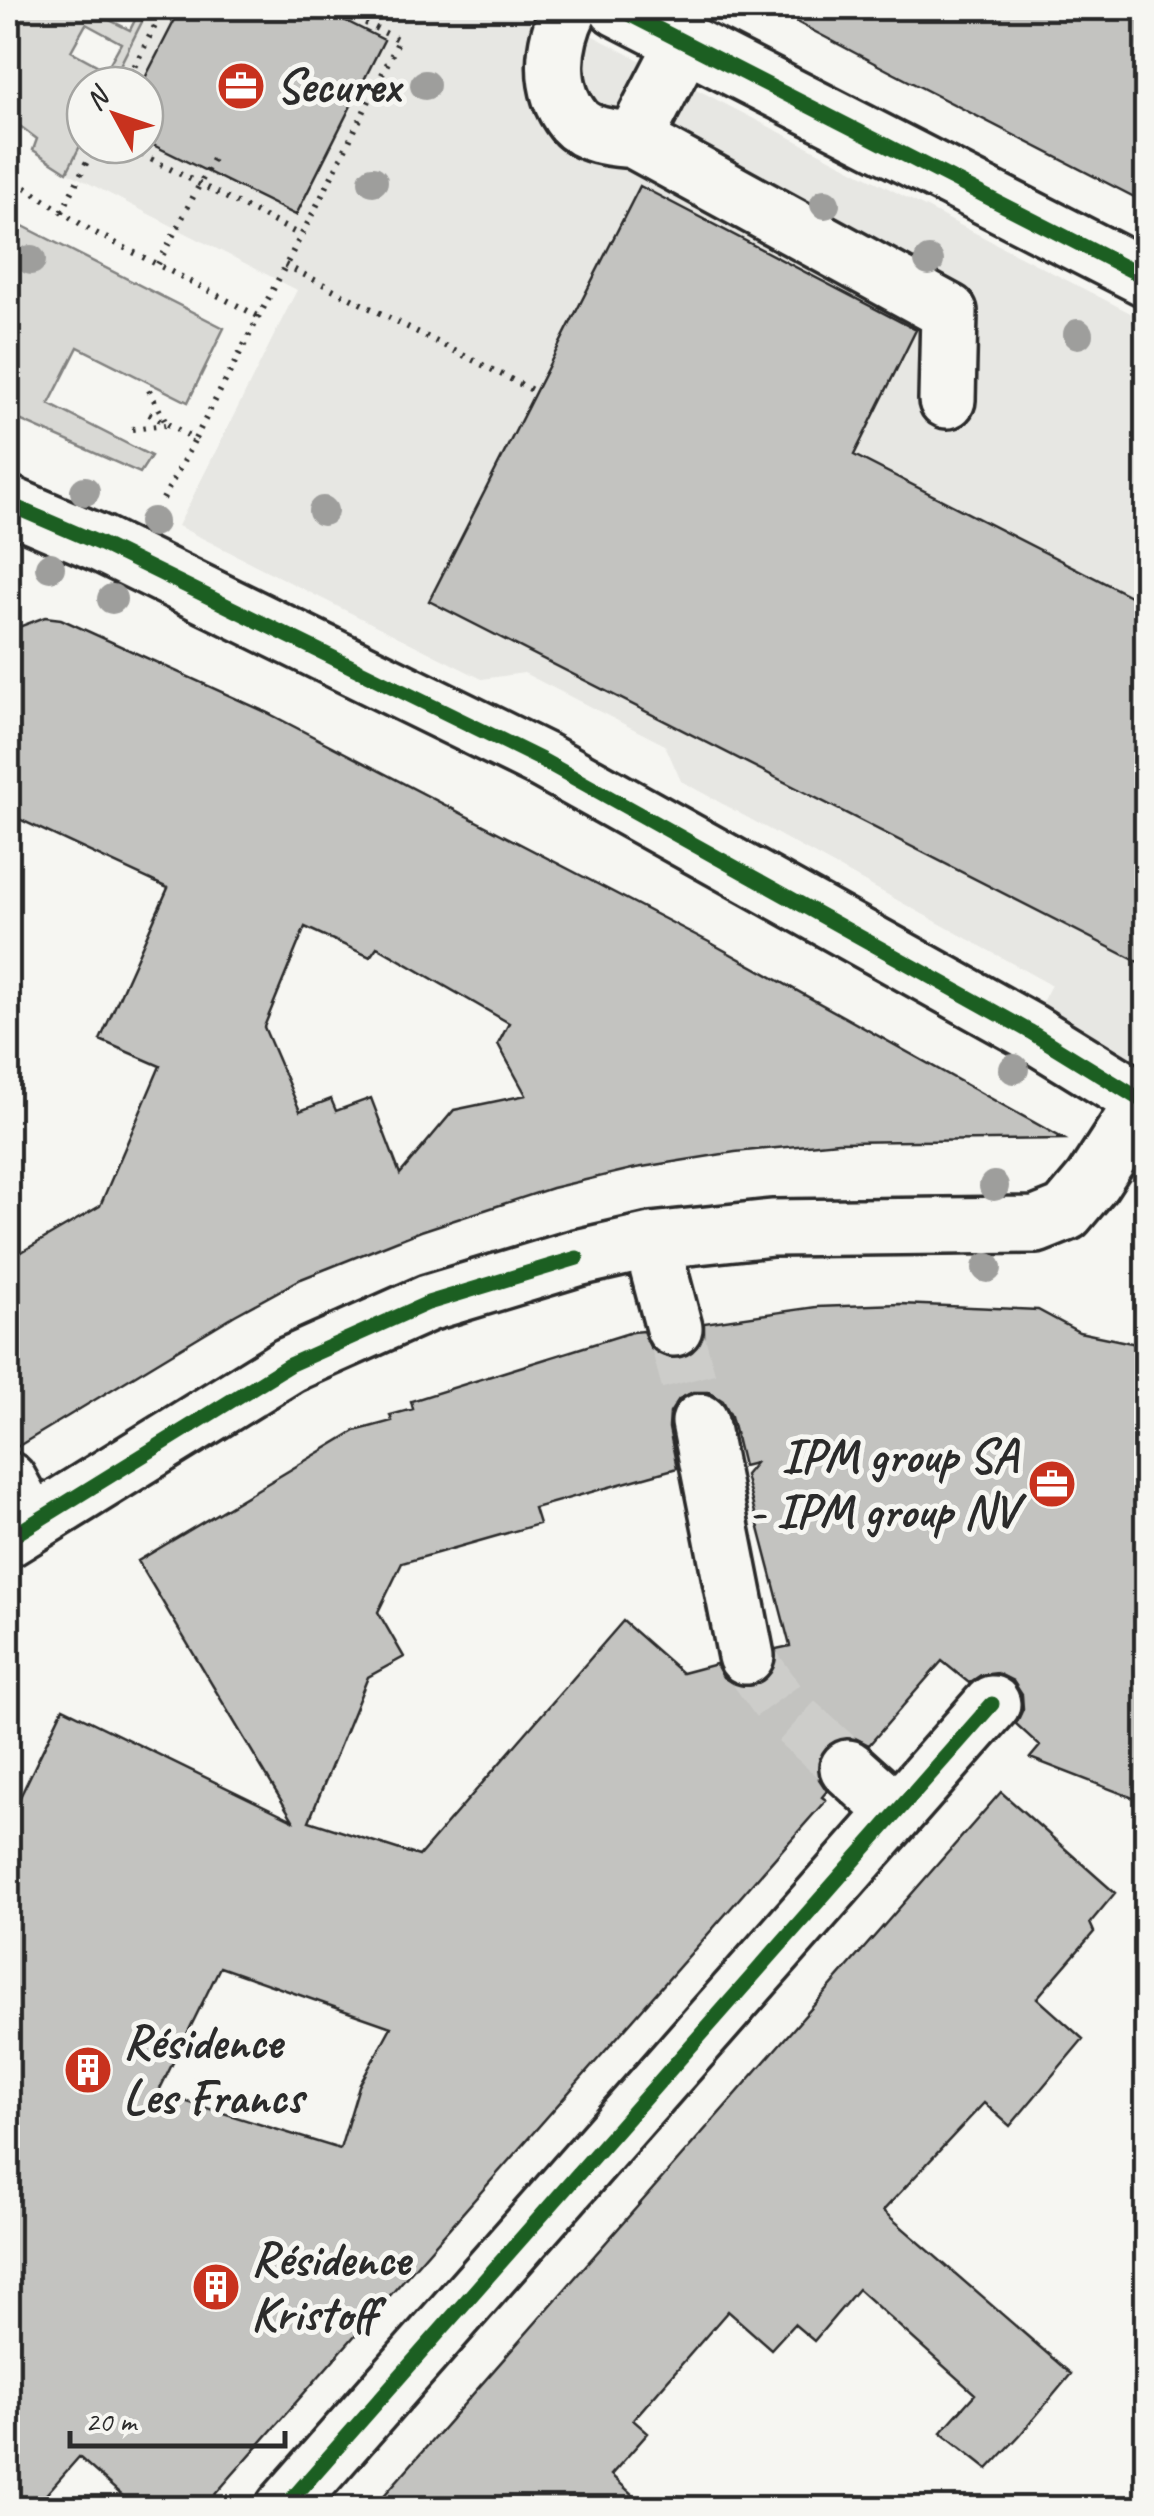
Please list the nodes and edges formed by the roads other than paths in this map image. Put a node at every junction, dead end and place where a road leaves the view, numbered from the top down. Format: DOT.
graph roads {
  1 [pos="570,8"];
  2 [pos="617,8"];
  3 [pos="685,42"];
  4 [pos="634,140"];
  5 [pos="1146,278"];
  6 [pos="947,400"];
  7 [pos="8,504"];
  8 [pos="1145,1102"];
  9 [pos="651,1241"];
  10 [pos="674,1328"];
  11 [pos="700,1422"];
  12 [pos="16,1514"];
  13 [pos="746,1656"];
  14 [pos="992,1704"];
  15 [pos="848,1768"];
  16 [pos="897,1812"];
  17 [pos="284,2508"];
  1 -- 4 [label="street"];
  2 -- 3 [label="street"];
  3 -- 4 [label="street"];
  3 -- 5 [label="street"];
  4 -- 6 [label="street"];
  7 -- 8 [label="street"];
  8 -- 9 [label="street"];
  9 -- 10 [label="street"];
  9 -- 12 [label="street"];
  11 -- 13 [label="street"];
  14 -- 16 [label="street"];
  15 -- 16 [label="street"];
  16 -- 17 [label="street"];
}
